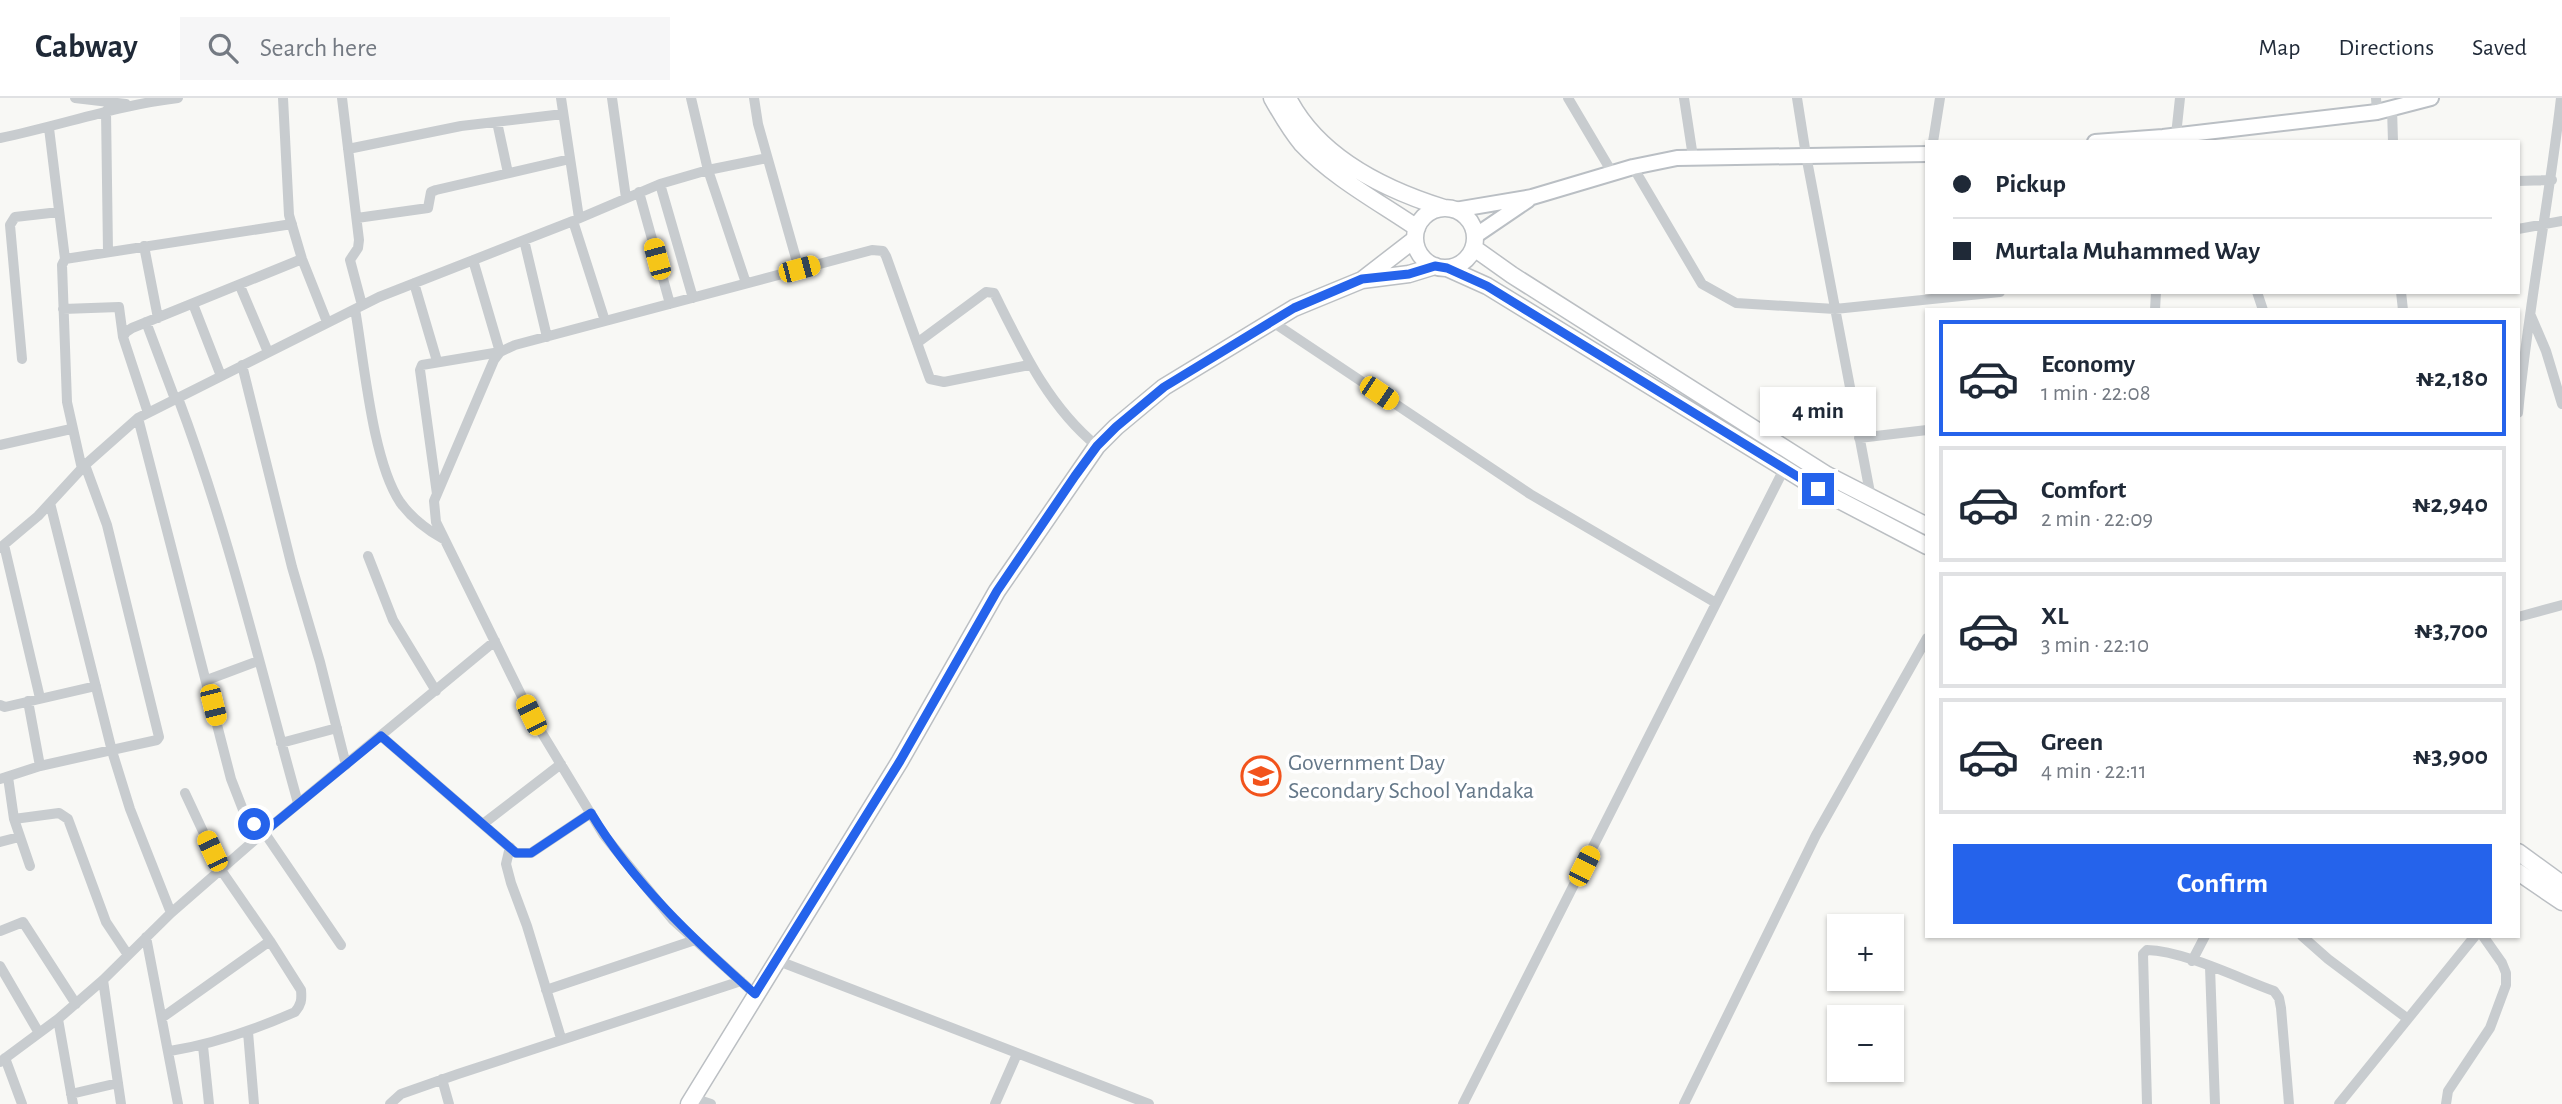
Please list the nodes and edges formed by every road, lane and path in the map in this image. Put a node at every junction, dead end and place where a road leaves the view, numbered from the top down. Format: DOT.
graph roads {
  1 [pos="75,98"];
  2 [pos="178,98"];
  3 [pos="283,98"];
  4 [pos="342,98"];
  5 [pos="561,98"];
  6 [pos="612,98"];
  7 [pos="691,98"];
  8 [pos="754,98"];
  9 [pos="1272,98"];
  10 [pos="1288,98"];
  11 [pos="1568,98"];
  12 [pos="1684,98"];
  13 [pos="1797,98"];
  14 [pos="1940,98"];
  15 [pos="2180,98"];
  16 [pos="2431,98"];
  17 [pos="2561,98"];
  18 [pos="134,102"];
  19 [pos="2376,102"];
  20 [pos="2392,108"];
  21 [pos="106,111"];
  22 [pos="563,114"];
  23 [pos="497,122"];
  24 [pos="50,128"];
  25 [pos="0,138"];
  26 [pos="2168,138"];
  27 [pos="1933,140"];
  28 [pos="2132,140"];
  29 [pos="2393,140"];
  30 [pos="348,149"];
  31 [pos="1925,154"];
  32 [pos="1806,155"];
  33 [pos="1693,157"];
  34 [pos="768,158"];
  35 [pos="570,159"];
  36 [pos="1633,167"];
  37 [pos="708,170"];
  38 [pos="508,173"];
  39 [pos="1612,174"];
  40 [pos="2552,180"];
  41 [pos="2520,181"];
  42 [pos="660,184"];
  43 [pos="639,192"];
  44 [pos="1532,197"];
  45 [pos="626,198"];
  46 [pos="1449,209"];
  47 [pos="59,212"];
  48 [pos="357,218"];
  49 [pos="576,220"];
  50 [pos="2562,221"];
  51 [pos="292,224"];
  52 [pos="2546,225"];
  53 [pos="2520,229"];
  54 [pos="1416,234"];
  55 [pos="524,240"];
  56 [pos="1474,242"];
  57 [pos="144,246"];
  58 [pos="108,252"];
  59 [pos="65,259"];
  60 [pos="302,259"];
  61 [pos="473,260"];
  62 [pos="1441,267"];
  63 [pos="799,269"];
  64 [pos="1362,279"];
  65 [pos="414,283"];
  66 [pos="747,283"];
  67 [pos="240,286"];
  68 [pos="1981,294"];
  69 [pos="692,298"];
  70 [pos="193,304"];
  71 [pos="670,304"];
  72 [pos="359,307"];
  73 [pos="63,309"];
  74 [pos="1835,309"];
  75 [pos="2531,316"];
  76 [pos="158,318"];
  77 [pos="605,321"];
  78 [pos="1271,321"];
  79 [pos="146,322"];
  80 [pos="327,322"];
  81 [pos="123,337"];
  82 [pos="547,337"];
  83 [pos="917,343"];
  84 [pos="268,352"];
  85 [pos="500,352"];
  86 [pos="2521,353"];
  87 [pos="22,359"];
  88 [pos="437,361"];
  89 [pos="243,365"];
  90 [pos="1030,366"];
  91 [pos="2520,373"];
  92 [pos="221,376"];
  93 [pos="176,398"];
  94 [pos="2562,404"];
  95 [pos="143,415"];
  96 [pos="71,429"];
  97 [pos="1925,430"];
  98 [pos="1859,438"];
  99 [pos="0,445"];
  100 [pos="1097,446"];
  101 [pos="83,467"];
  102 [pos="1784,469"];
  103 [pos="437,494"];
  104 [pos="1871,499"];
  105 [pos="50,503"];
  106 [pos="1925,525"];
  107 [pos="445,540"];
  108 [pos="1925,545"];
  109 [pos="2,546"];
  110 [pos="368,555"];
  111 [pos="1716,603"];
  112 [pos="2562,605"];
  113 [pos="2520,616"];
  114 [pos="495,641"];
  115 [pos="1925,642"];
  116 [pos="258,661"];
  117 [pos="207,680"];
  118 [pos="96,686"];
  119 [pos="436,691"];
  120 [pos="34,699"];
  121 [pos="0,705"];
  122 [pos="337,728"];
  123 [pos="381,736"];
  124 [pos="281,743"];
  125 [pos="113,751"];
  126 [pos="561,764"];
  127 [pos="346,765"];
  128 [pos="40,766"];
  129 [pos="4,778"];
  130 [pos="185,793"];
  131 [pos="298,803"];
  132 [pos="591,813"];
  133 [pos="14,819"];
  134 [pos="483,824"];
  135 [pos="264,832"];
  136 [pos="19,837"];
  137 [pos="0,842"];
  138 [pos="510,847"];
  139 [pos="2520,853"];
  140 [pos="30,866"];
  141 [pos="221,870"];
  142 [pos="2520,877"];
  143 [pos="2562,884"];
  144 [pos="2562,902"];
  145 [pos="171,913"];
  146 [pos="0,931"];
  147 [pos="146,937"];
  148 [pos="2204,938"];
  149 [pos="2304,938"];
  150 [pos="2473,938"];
  151 [pos="2484,938"];
  152 [pos="695,940"];
  153 [pos="270,941"];
  154 [pos="341,945"];
  155 [pos="128,955"];
  156 [pos="776,960"];
  157 [pos="2192,961"];
  158 [pos="0,966"];
  159 [pos="2210,967"];
  160 [pos="103,980"];
  161 [pos="741,981"];
  162 [pos="546,990"];
  163 [pos="755,994"];
  164 [pos="76,1004"];
  165 [pos="163,1017"];
  166 [pos="58,1019"];
  167 [pos="2408,1019"];
  168 [pos="248,1032"];
  169 [pos="39,1033"];
  170 [pos="561,1038"];
  171 [pos="203,1046"];
  172 [pos="170,1051"];
  173 [pos="1017,1054"];
  174 [pos="2,1060"];
  175 [pos="442,1079"];
  176 [pos="118,1083"];
  177 [pos="72,1099"];
  178 [pos="691,1101"];
  179 [pos="22,1104"];
  180 [pos="121,1104"];
  181 [pos="178,1104"];
  182 [pos="209,1104"];
  183 [pos="254,1104"];
  184 [pos="390,1104"];
  185 [pos="449,1104"];
  186 [pos="711,1104"];
  187 [pos="995,1104"];
  188 [pos="1149,1104"];
  189 [pos="1464,1104"];
  190 [pos="1684,1104"];
  191 [pos="2147,1104"];
  192 [pos="2214,1104"];
  193 [pos="2289,1104"];
  194 [pos="2339,1104"];
  195 [pos="2446,1104"];
  1 -- 18 [label="street"];
  2 -- 18 [label="street"];
  3 -- 51 [label="street"];
  4 -- 30 [label="street"];
  5 -- 22 [label="street"];
  6 -- 45 [label="street"];
  7 -- 37 [label="street"];
  8 -- 34 [label="street"];
  9 -- 54 [label="main road"];
  10 -- 46 [label="main road"];
  11 -- 39 [label="street"];
  12 -- 33 [label="street"];
  13 -- 32 [label="street"];
  14 -- 27 [label="street"];
  15 -- 26 [label="street"];
  16 -- 20 [label="street"];
  17 -- 40 [label="street"];
  18 -- 21 [label="street"];
  19 -- 20 [label="street"];
  19 -- 26 [label="street"];
  20 -- 29 [label="street"];
  21 -- 24 [label="street"];
  21 -- 58 [label="street"];
  22 -- 23 [label="street"];
  22 -- 35 [label="street"];
  23 -- 30 [label="street"];
  23 -- 38 [label="street"];
  24 -- 25 [label="street"];
  24 -- 47 [label="street"];
  26 -- 28 [label="street"];
  30 -- 48 [label="street"];
  31 -- 32 [label="street"];
  32 -- 33 [label="street"];
  32 -- 74 [label="street"];
  33 -- 36 [label="street"];
  34 -- 37 [label="street"];
  34 -- 63 [label="street"];
  35 -- 38 [label="street"];
  35 -- 49 [label="street"];
  36 -- 39 [label="street"];
  36 -- 74 [label="street"];
  37 -- 42 [label="street"];
  37 -- 66 [label="street"];
  38 -- 48 [label="street"];
  39 -- 44 [label="street"];
  40 -- 41 [label="street"];
  40 -- 52 [label="street"];
  42 -- 43 [label="street"];
  42 -- 69 [label="street"];
  43 -- 45 [label="street"];
  43 -- 71 [label="street"];
  44 -- 46 [label="street"];
  44 -- 56 [label="street"];
  45 -- 49 [label="street"];
  46 -- 54 [label="main road"];
  46 -- 56 [label="main road"];
  47 -- 59 [label="street"];
  47 -- 87 [label="street"];
  48 -- 72 [label="street"];
  49 -- 55 [label="street"];
  49 -- 77 [label="street"];
  50 -- 52 [label="street"];
  51 -- 57 [label="street"];
  51 -- 60 [label="street"];
  52 -- 53 [label="street"];
  52 -- 75 [label="street"];
  54 -- 62 [label="main road"];
  54 -- 64 [label="main road"];
  55 -- 61 [label="street"];
  55 -- 82 [label="street"];
  56 -- 62 [label="main road"];
  56 -- 104 [label="main road"];
  57 -- 58 [label="street"];
  57 -- 76 [label="street"];
  58 -- 59 [label="street"];
  59 -- 73 [label="street"];
  60 -- 67 [label="street"];
  60 -- 80 [label="street"];
  61 -- 65 [label="street"];
  61 -- 85 [label="street"];
  62 -- 64 [label="main road"];
  62 -- 102 [label="main road"];
  63 -- 66 [label="street"];
  63 -- 83 [label="street"];
  64 -- 78 [label="main road"];
  65 -- 72 [label="street"];
  65 -- 88 [label="street"];
  66 -- 69 [label="street"];
  67 -- 70 [label="street"];
  67 -- 84 [label="street"];
  68 -- 74 [label="street"];
  69 -- 71 [label="street"];
  70 -- 76 [label="street"];
  70 -- 92 [label="street"];
  71 -- 77 [label="street"];
  72 -- 80 [label="street"];
  72 -- 107 [label="street"];
  73 -- 81 [label="street"];
  73 -- 96 [label="street"];
  74 -- 98 [label="street"];
  75 -- 86 [label="street"];
  75 -- 94 [label="street"];
  76 -- 79 [label="street"];
  77 -- 82 [label="street"];
  78 -- 100 [label="main road"];
  78 -- 111 [label="street"];
  79 -- 81 [label="street"];
  79 -- 93 [label="street"];
  80 -- 84 [label="street"];
  81 -- 95 [label="street"];
  82 -- 85 [label="street"];
  83 -- 90 [label="street"];
  83 -- 90 [label="street"];
  84 -- 89 [label="street"];
  85 -- 88 [label="street"];
  85 -- 103 [label="street"];
  86 -- 91 [label="street"];
  88 -- 103 [label="street"];
  89 -- 92 [label="street"];
  89 -- 122 [label="street"];
  90 -- 100 [label="street"];
  92 -- 93 [label="street"];
  93 -- 95 [label="street"];
  93 -- 116 [label="street"];
  95 -- 101 [label="street"];
  95 -- 117 [label="street"];
  96 -- 99 [label="street"];
  96 -- 101 [label="street"];
  97 -- 98 [label="street"];
  98 -- 104 [label="street"];
  100 -- 156 [label="main road"];
  101 -- 105 [label="street"];
  101 -- 125 [label="street"];
  102 -- 108 [label="main road"];
  102 -- 111 [label="street"];
  103 -- 107 [label="street"];
  104 -- 106 [label="main road"];
  105 -- 109 [label="street"];
  105 -- 118 [label="street"];
  107 -- 114 [label="street"];
  109 -- 120 [label="street"];
  110 -- 119 [label="street"];
  111 -- 189 [label="street"];
  112 -- 113 [label="street"];
  114 -- 119 [label="street"];
  114 -- 126 [label="street"];
  115 -- 190 [label="street"];
  116 -- 117 [label="street"];
  116 -- 124 [label="street"];
  117 -- 135 [label="street"];
  118 -- 120 [label="street"];
  118 -- 125 [label="street"];
  119 -- 123 [label="street"];
  120 -- 121 [label="street"];
  120 -- 128 [label="street"];
  122 -- 124 [label="street"];
  122 -- 127 [label="street"];
  123 -- 127 [label="street"];
  123 -- 134 [label="street"];
  124 -- 131 [label="street"];
  125 -- 128 [label="street"];
  125 -- 145 [label="street"];
  126 -- 132 [label="street"];
  126 -- 134 [label="street"];
  127 -- 131 [label="street"];
  128 -- 129 [label="street"];
  129 -- 133 [label="street"];
  130 -- 141 [label="street"];
  131 -- 135 [label="street"];
  132 -- 138 [label="street"];
  132 -- 152 [label="street"];
  133 -- 136 [label="street"];
  133 -- 155 [label="street"];
  134 -- 138 [label="street"];
  135 -- 141 [label="street"];
  135 -- 154 [label="street"];
  136 -- 137 [label="street"];
  136 -- 140 [label="street"];
  138 -- 162 [label="street"];
  139 -- 143 [label="main road"];
  141 -- 145 [label="street"];
  141 -- 153 [label="street"];
  142 -- 144 [label="main road"];
  145 -- 147 [label="street"];
  146 -- 164 [label="street"];
  147 -- 155 [label="street"];
  147 -- 165 [label="street"];
  148 -- 157 [label="street"];
  149 -- 167 [label="street"];
  150 -- 167 [label="street"];
  151 -- 195 [label="street"];
  152 -- 161 [label="street"];
  152 -- 162 [label="street"];
  153 -- 165 [label="street"];
  153 -- 168 [label="street"];
  155 -- 160 [label="street"];
  156 -- 163 [label="main road"];
  156 -- 173 [label="street"];
  157 -- 159 [label="street"];
  157 -- 191 [label="street"];
  158 -- 169 [label="street"];
  159 -- 192 [label="street"];
  159 -- 193 [label="street"];
  160 -- 164 [label="street"];
  160 -- 176 [label="street"];
  161 -- 163 [label="street"];
  161 -- 170 [label="street"];
  162 -- 170 [label="street"];
  163 -- 178 [label="main road"];
  164 -- 166 [label="street"];
  165 -- 172 [label="street"];
  166 -- 169 [label="street"];
  166 -- 177 [label="street"];
  167 -- 194 [label="street"];
  168 -- 171 [label="street"];
  168 -- 183 [label="street"];
  169 -- 174 [label="street"];
  170 -- 175 [label="street"];
  171 -- 172 [label="street"];
  171 -- 182 [label="street"];
  172 -- 181 [label="street"];
  173 -- 187 [label="street"];
  173 -- 188 [label="street"];
  174 -- 179 [label="street"];
  175 -- 184 [label="street"];
  175 -- 185 [label="street"];
  176 -- 177 [label="street"];
  176 -- 180 [label="street"];
  178 -- 186 [label="street"];
}
